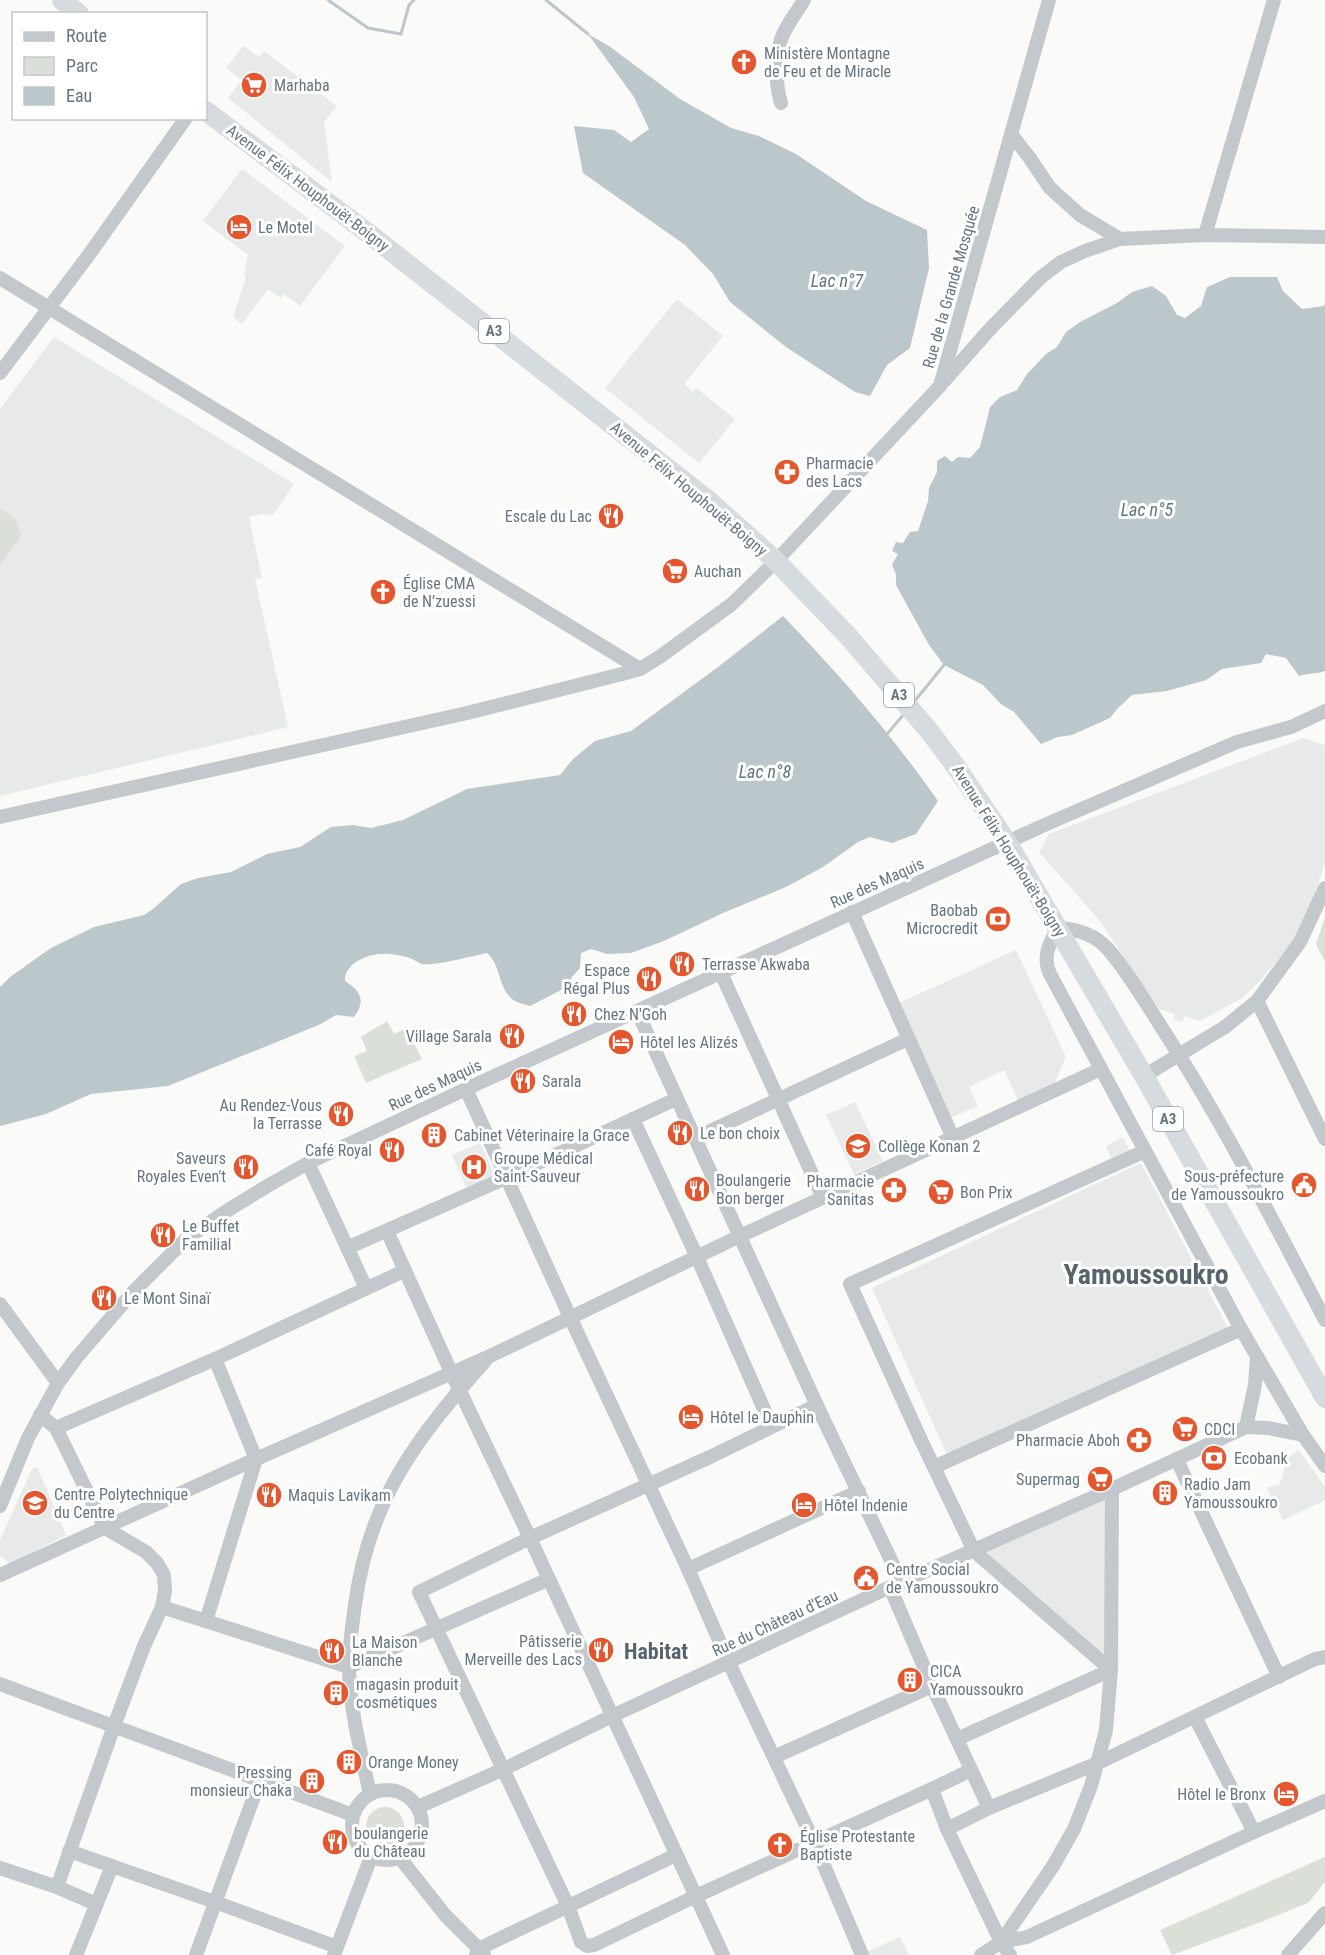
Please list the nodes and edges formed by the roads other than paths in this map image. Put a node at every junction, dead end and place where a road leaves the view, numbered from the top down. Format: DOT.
graph roads {
  1 [pos="62,0"];
  2 [pos="804,0"];
  3 [pos="1049,0"];
  4 [pos="1274,0"];
  5 [pos="77,12"];
  6 [pos="781,103"];
  7 [pos="207,112"];
  8 [pos="185,120"];
  9 [pos="1011,134"];
  10 [pos="1205,235"];
  11 [pos="1325,237"];
  12 [pos="1120,239"];
  13 [pos="0,278"];
  14 [pos="49,308"];
  15 [pos="0,373"];
  16 [pos="940,386"];
  17 [pos="776,561"];
  18 [pos="640,669"];
  19 [pos="1325,711"];
  20 [pos="0,818"];
  21 [pos="1007,842"];
  22 [pos="1325,888"];
  23 [pos="852,912"];
  24 [pos="1058,928"];
  25 [pos="721,973"];
  26 [pos="1257,1001"];
  27 [pos="637,1011"];
  28 [pos="908,1039"];
  29 [pos="1179,1055"];
  30 [pos="1101,1069"];
  31 [pos="1144,1076"];
  32 [pos="466,1089"];
  33 [pos="676,1099"];
  34 [pos="778,1101"];
  35 [pos="633,1119"];
  36 [pos="695,1138"];
  37 [pos="953,1138"];
  38 [pos="1325,1139"];
  39 [pos="1145,1151"];
  40 [pos="308,1163"];
  41 [pos="508,1177"];
  42 [pos="823,1198"];
  43 [pos="387,1232"];
  44 [pos="740,1236"];
  45 [pos="347,1248"];
  46 [pos="697,1257"];
  47 [pos="404,1271"];
  48 [pos="366,1288"];
  49 [pos="0,1304"];
  50 [pos="570,1317"];
  51 [pos="1325,1320"];
  52 [pos="1241,1329"];
  53 [pos="488,1357"];
  54 [pos="1257,1357"];
  55 [pos="215,1359"];
  56 [pos="451,1372"];
  57 [pos="58,1383"];
  58 [pos="459,1389"];
  59 [pos="1325,1398"];
  60 [pos="817,1405"];
  61 [pos="40,1415"];
  62 [pos="771,1425"];
  63 [pos="1246,1427"];
  64 [pos="56,1428"];
  65 [pos="1303,1435"];
  66 [pos="255,1459"];
  67 [pos="1177,1460"];
  68 [pos="1325,1466"];
  69 [pos="934,1467"];
  70 [pos="649,1484"];
  71 [pos="1112,1489"];
  72 [pos="859,1491"];
  73 [pos="0,1506"];
  74 [pos="105,1528"];
  75 [pos="530,1538"];
  76 [pos="974,1551"];
  77 [pos="688,1569"];
  78 [pos="0,1575"];
  79 [pos="549,1579"];
  80 [pos="896,1585"];
  81 [pos="162,1606"];
  82 [pos="206,1621"];
  83 [pos="438,1629"];
  84 [pos="1325,1657"];
  85 [pos="729,1663"];
  86 [pos="349,1667"];
  87 [pos="1112,1670"];
  88 [pos="1279,1677"];
  89 [pos="0,1684"];
  90 [pos="932,1686"];
  91 [pos="612,1716"];
  92 [pos="1196,1717"];
  93 [pos="114,1726"];
  94 [pos="957,1739"];
  95 [pos="774,1757"];
  96 [pos="1098,1763"];
  97 [pos="504,1770"];
  98 [pos="970,1770"];
  99 [pos="260,1780"];
  100 [pos="932,1789"];
  101 [pos="370,1794"];
  102 [pos="1325,1802"];
  103 [pos="418,1807"];
  104 [pos="989,1808"];
  105 [pos="353,1815"];
  106 [pos="947,1829"];
  107 [pos="1254,1832"];
  108 [pos="814,1842"];
  109 [pos="69,1851"];
  110 [pos="676,1856"];
  111 [pos="371,1857"];
  112 [pos="400,1858"];
  113 [pos="112,1866"];
  114 [pos="0,1868"];
  115 [pos="57,1887"];
  116 [pos="696,1896"];
  117 [pos="215,1902"];
  118 [pos="96,1904"];
  119 [pos="568,1906"];
  120 [pos="1325,1913"];
  121 [pos="1001,1942"];
  122 [pos="336,1951"];
  123 [pos="480,1953"];
  124 [pos="76,1955"];
  125 [pos="196,1955"];
  126 [pos="723,1955"];
  127 [pos="862,1955"];
  128 [pos="981,1955"];
  129 [pos="1010,1955"];
  130 [pos="1288,1955"];
  1 -- 5 [label="highway"];
  2 -- 6 [label="street"];
  3 -- 9 [label="street, Rue de la Grande Mosquée"];
  4 -- 10 [label="street"];
  7 -- 17 [label="highway, Avenue Félix Houphouët-Boigny / A3"];
  8 -- 14 [label="street"];
  9 -- 12 [label="street"];
  9 -- 16 [label="street, Rue de la Grande Mosquée"];
  10 -- 11 [label="street"];
  10 -- 12 [label="street"];
  12 -- 16 [label="street"];
  13 -- 14 [label="street"];
  14 -- 15 [label="street"];
  14 -- 18 [label="street"];
  16 -- 17 [label="street, Rue de la Grande Mosquée"];
  17 -- 18 [label="street, Rue de la Grande Mosquée"];
  17 -- 21 [label="highway, Avenue Félix Houphouët-Boigny / A3"];
  18 -- 20 [label="street, Rue de la Grande Mosquée"];
  19 -- 21 [label="street, Rue des Maquis"];
  21 -- 23 [label="street, Rue des Maquis"];
  21 -- 24 [label="highway, Avenue Félix Houphouët-Boigny / A3"];
  22 -- 26 [label="street"];
  23 -- 25 [label="street, Rue des Maquis"];
  23 -- 28 [label="street"];
  24 -- 29 [label="street"];
  24 -- 30 [label="street"];
  24 -- 31 [label="highway, Avenue Félix Houphouët-Boigny / A3"];
  25 -- 27 [label="street, Rue des Maquis"];
  25 -- 34 [label="street"];
  26 -- 29 [label="street"];
  26 -- 38 [label="street"];
  27 -- 32 [label="street, Rue des Maquis"];
  27 -- 33 [label="street"];
  28 -- 34 [label="street"];
  28 -- 37 [label="street"];
  29 -- 31 [label="street"];
  29 -- 51 [label="street"];
  30 -- 37 [label="street"];
  30 -- 39 [label="street"];
  31 -- 59 [label="highway, Avenue Félix Houphouët-Boigny / A3"];
  32 -- 40 [label="street, Rue des Maquis"];
  32 -- 41 [label="street"];
  33 -- 35 [label="street"];
  33 -- 36 [label="street"];
  34 -- 36 [label="street"];
  34 -- 42 [label="street"];
  35 -- 41 [label="street"];
  35 -- 46 [label="street"];
  36 -- 44 [label="street"];
  37 -- 42 [label="street"];
  39 -- 52 [label="street"];
  39 -- 69 [label="street"];
  40 -- 45 [label="street"];
  40 -- 57 [label="street, Rue des Maquis"];
  41 -- 43 [label="street"];
  41 -- 50 [label="street"];
  42 -- 44 [label="street"];
  43 -- 45 [label="street"];
  43 -- 47 [label="street"];
  44 -- 46 [label="street"];
  44 -- 60 [label="street"];
  45 -- 48 [label="street"];
  46 -- 50 [label="street"];
  46 -- 62 [label="street"];
  47 -- 48 [label="street"];
  47 -- 56 [label="street"];
  48 -- 55 [label="street"];
  49 -- 57 [label="street"];
  50 -- 53 [label="street"];
  50 -- 70 [label="street"];
  52 -- 54 [label="street"];
  52 -- 69 [label="street"];
  53 -- 56 [label="street"];
  53 -- 58 [label="street"];
  54 -- 63 [label="street"];
  54 -- 65 [label="street"];
  55 -- 64 [label="street"];
  55 -- 66 [label="street"];
  56 -- 58 [label="street"];
  56 -- 66 [label="street"];
  57 -- 61 [label="street, Rue des Maquis"];
  58 -- 75 [label="street"];
  58 -- 86 [label="street"];
  60 -- 62 [label="street"];
  60 -- 72 [label="street"];
  61 -- 64 [label="street"];
  61 -- 73 [label="street, Rue des Maquis"];
  62 -- 70 [label="street"];
  63 -- 65 [label="street"];
  63 -- 67 [label="street, Rue du Château d'Eau"];
  64 -- 74 [label="street"];
  65 -- 68 [label="street"];
  66 -- 74 [label="street"];
  66 -- 82 [label="street"];
  67 -- 71 [label="street, Rue du Château d'Eau"];
  67 -- 88 [label="street"];
  69 -- 76 [label="street"];
  70 -- 75 [label="street"];
  70 -- 77 [label="street"];
  71 -- 76 [label="street, Rue du Château d'Eau"];
  71 -- 87 [label="street"];
  72 -- 77 [label="street"];
  72 -- 80 [label="street"];
  74 -- 78 [label="street"];
  74 -- 81 [label="street"];
  75 -- 79 [label="street"];
  75 -- 83 [label="street"];
  76 -- 80 [label="street, Rue du Château d'Eau"];
  76 -- 87 [label="street"];
  77 -- 85 [label="street"];
  79 -- 83 [label="street"];
  79 -- 91 [label="street"];
  80 -- 85 [label="street, Rue du Château d'Eau"];
  80 -- 90 [label="street"];
  81 -- 82 [label="street"];
  81 -- 93 [label="street"];
  82 -- 86 [label="street"];
  83 -- 86 [label="street"];
  83 -- 97 [label="street"];
  84 -- 88 [label="street"];
  85 -- 91 [label="street, Rue du Château d'Eau"];
  85 -- 95 [label="street"];
  86 -- 101 [label="street"];
  87 -- 94 [label="street"];
  87 -- 96 [label="street"];
  88 -- 92 [label="street"];
  89 -- 93 [label="street"];
  90 -- 94 [label="street"];
  90 -- 95 [label="street"];
  91 -- 97 [label="street, Rue du Château d'Eau"];
  91 -- 110 [label="street"];
  92 -- 96 [label="street"];
  92 -- 107 [label="street"];
  93 -- 99 [label="street"];
  93 -- 109 [label="street"];
  94 -- 98 [label="street"];
  95 -- 108 [label="street"];
  96 -- 104 [label="street"];
  96 -- 121 [label="street"];
  97 -- 103 [label="street, Rue du Château d'Eau"];
  97 -- 119 [label="street"];
  98 -- 100 [label="street"];
  98 -- 104 [label="street"];
  99 -- 105 [label="street"];
  99 -- 117 [label="street"];
  100 -- 106 [label="street"];
  100 -- 108 [label="street"];
  101 -- 103 [label="street"];
  101 -- 105 [label="street"];
  102 -- 107 [label="street"];
  103 -- 112 [label="street"];
  104 -- 106 [label="street"];
  105 -- 111 [label="street"];
  106 -- 121 [label="street"];
  107 -- 121 [label="street"];
  108 -- 116 [label="street"];
  108 -- 127 [label="street"];
  109 -- 113 [label="street"];
  109 -- 115 [label="street"];
  110 -- 116 [label="street"];
  110 -- 119 [label="street"];
  111 -- 112 [label="street"];
  111 -- 122 [label="street"];
  112 -- 123 [label="street"];
  113 -- 117 [label="street"];
  113 -- 118 [label="street"];
  114 -- 115 [label="street"];
  115 -- 118 [label="street"];
  116 -- 119 [label="street"];
  116 -- 126 [label="street"];
  117 -- 122 [label="street"];
  117 -- 125 [label="street"];
  118 -- 124 [label="street"];
  119 -- 123 [label="street"];
  120 -- 130 [label="street"];
  121 -- 128 [label="street"];
  121 -- 129 [label="street"];
}
